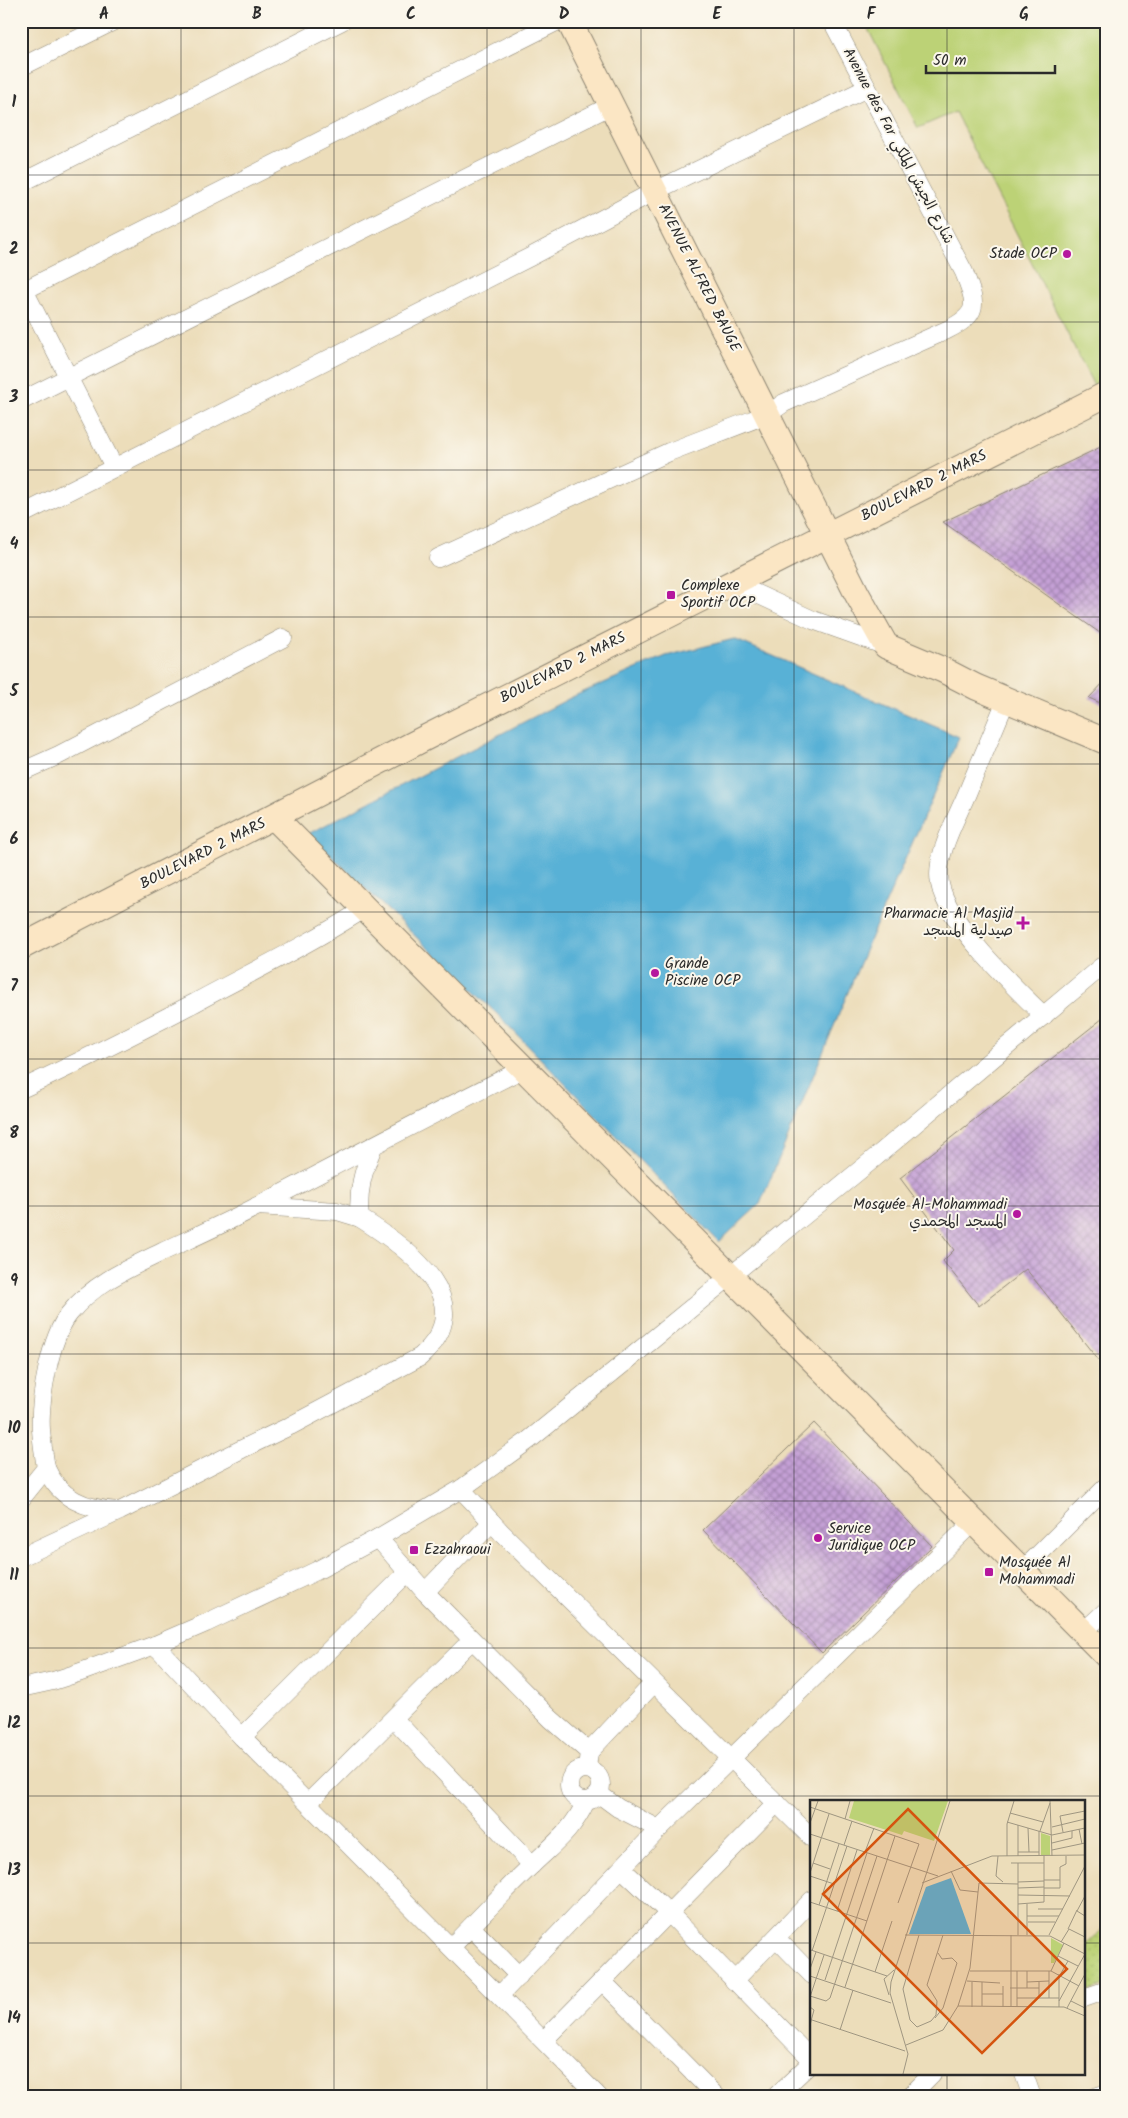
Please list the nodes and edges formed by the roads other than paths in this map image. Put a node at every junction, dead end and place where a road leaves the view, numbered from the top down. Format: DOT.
graph roads {
  1 [pos="114,21"];
  2 [pos="342,21"];
  3 [pos="558,21"];
  4 [pos="569,21"];
  5 [pos="832,21"];
  6 [pos="21,68"];
  7 [pos="867,88"];
  8 [pos="612,105"];
  9 [pos="21,183"];
  10 [pos="655,192"];
  11 [pos="22,289"];
  12 [pos="69,377"];
  13 [pos="1107,394"];
  14 [pos="21,402"];
  15 [pos="768,414"];
  16 [pos="114,467"];
  17 [pos="21,515"];
  18 [pos="828,534"];
  19 [pos="438,558"];
  20 [pos="733,583"];
  21 [pos="283,638"];
  22 [pos="886,646"];
  23 [pos="1006,700"];
  24 [pos="1107,742"];
  25 [pos="21,772"];
  26 [pos="274,818"];
  27 [pos="364,909"];
  28 [pos="21,947"];
  29 [pos="1107,964"];
  30 [pos="1044,1016"];
  31 [pos="523,1069"];
  32 [pos="21,1089"];
  33 [pos="373,1146"];
  34 [pos="257,1206"];
  35 [pos="360,1218"];
  36 [pos="728,1276"];
  37 [pos="46,1468"];
  38 [pos="1107,1486"];
  39 [pos="461,1489"];
  40 [pos="21,1499"];
  41 [pos="120,1511"];
  42 [pos="974,1521"];
  43 [pos="492,1522"];
  44 [pos="378,1538"];
  45 [pos="21,1557"];
  46 [pos="1023,1570"];
  47 [pos="408,1572"];
  48 [pos="425,1592"];
  49 [pos="1107,1610"];
  50 [pos="1083,1632"];
  51 [pos="472,1640"];
  52 [pos="155,1644"];
  53 [pos="1107,1656"];
  54 [pos="654,1683"];
  55 [pos="21,1688"];
  56 [pos="394,1719"];
  57 [pos="242,1737"];
  58 [pos="731,1759"];
  59 [pos="588,1760"];
  60 [pos="592,1798"];
  61 [pos="308,1803"];
  62 [pos="777,1803"];
  63 [pos="659,1829"];
  64 [pos="810,1836"];
  65 [pos="532,1865"];
  66 [pos="622,1869"];
  67 [pos="810,1902"];
  68 [pos="669,1913"];
  69 [pos="471,1927"];
  70 [pos="776,1938"];
  71 [pos="451,1947"];
  72 [pos="810,1973"];
  73 [pos="519,1976"];
  74 [pos="602,1981"];
  75 [pos="734,1981"];
  76 [pos="1107,1990"];
  77 [pos="500,1996"];
  78 [pos="1086,1997"];
  79 [pos="544,2040"];
  80 [pos="810,2059"];
  81 [pos="810,2063"];
  82 [pos="1025,2076"];
  83 [pos="924,2077"];
  84 [pos="1107,2093"];
  85 [pos="599,2097"];
  86 [pos="717,2097"];
  87 [pos="775,2097"];
  88 [pos="909,2097"];
  89 [pos="1032,2097"];
  90 [pos="1095,2097"];
  1 -- 6 [label="street"];
  2 -- 9 [label="street"];
  3 -- 11 [label="street"];
  4 -- 8 [label="street, AVENUE ALFRED BAUGE"];
  5 -- 7 [label="street, Avenue des Far شارع الجيش الملكي"];
  7 -- 10 [label="street"];
  7 -- 15 [label="street, Avenue des Far شارع الجيش الملكي"];
  8 -- 10 [label="street, AVENUE ALFRED BAUGE"];
  8 -- 12 [label="street"];
  10 -- 15 [label="street, AVENUE ALFRED BAUGE"];
  10 -- 16 [label="street"];
  11 -- 12 [label="street"];
  12 -- 14 [label="street"];
  12 -- 16 [label="street"];
  13 -- 18 [label="street, BOULEVARD 2 MARS"];
  15 -- 18 [label="street, AVENUE ALFRED BAUGE"];
  15 -- 19 [label="street, Avenue des Far شارع الجيش الملكي"];
  16 -- 17 [label="street"];
  18 -- 20 [label="street, BOULEVARD 2 MARS"];
  18 -- 22 [label="street, AVENUE ALFRED BAUGE"];
  20 -- 22 [label="street"];
  20 -- 26 [label="street, BOULEVARD 2 MARS"];
  21 -- 25 [label="street"];
  22 -- 23 [label="street"];
  23 -- 24 [label="street"];
  23 -- 30 [label="street"];
  26 -- 27 [label="street"];
  26 -- 28 [label="street, BOULEVARD 2 MARS"];
  27 -- 31 [label="street"];
  27 -- 32 [label="street"];
  29 -- 30 [label="street"];
  30 -- 36 [label="street"];
  31 -- 33 [label="street"];
  31 -- 36 [label="street"];
  33 -- 34 [label="street"];
  33 -- 35 [label="street"];
  34 -- 35 [label="street"];
  34 -- 37 [label="street"];
  35 -- 41 [label="street"];
  36 -- 39 [label="street"];
  36 -- 42 [label="street"];
  37 -- 40 [label="street"];
  37 -- 41 [label="street"];
  38 -- 46 [label="street"];
  39 -- 43 [label="street"];
  39 -- 44 [label="street"];
  41 -- 45 [label="street"];
  42 -- 46 [label="street"];
  42 -- 58 [label="street"];
  43 -- 48 [label="street"];
  43 -- 54 [label="street"];
  44 -- 47 [label="street"];
  44 -- 52 [label="street"];
  46 -- 50 [label="street"];
  47 -- 48 [label="street"];
  47 -- 57 [label="street"];
  48 -- 51 [label="street"];
  49 -- 50 [label="street"];
  50 -- 53 [label="street"];
  51 -- 56 [label="street"];
  51 -- 59 [label="street"];
  52 -- 55 [label="street"];
  52 -- 57 [label="street"];
  54 -- 58 [label="street"];
  54 -- 59 [label="street"];
  56 -- 61 [label="street"];
  56 -- 65 [label="street"];
  57 -- 61 [label="street"];
  58 -- 62 [label="street"];
  58 -- 63 [label="street"];
  59 -- 60 [label="street"];
  59 -- 60 [label="street"];
  60 -- 63 [label="street"];
  60 -- 65 [label="street"];
  61 -- 71 [label="street"];
  62 -- 64 [label="street"];
  62 -- 68 [label="street"];
  63 -- 66 [label="street"];
  65 -- 69 [label="street"];
  66 -- 68 [label="street"];
  66 -- 73 [label="street"];
  67 -- 70 [label="street"];
  68 -- 74 [label="street"];
  68 -- 75 [label="street"];
  69 -- 71 [label="street"];
  69 -- 73 [label="street"];
  70 -- 72 [label="street"];
  70 -- 75 [label="street"];
  71 -- 77 [label="street"];
  73 -- 77 [label="street"];
  74 -- 79 [label="street"];
  74 -- 86 [label="street"];
  75 -- 80 [label="street"];
  76 -- 78 [label="street"];
  77 -- 79 [label="street"];
  79 -- 85 [label="street"];
  81 -- 87 [label="street"];
  82 -- 89 [label="street"];
  83 -- 88 [label="street"];
  84 -- 90 [label="street"];
}
